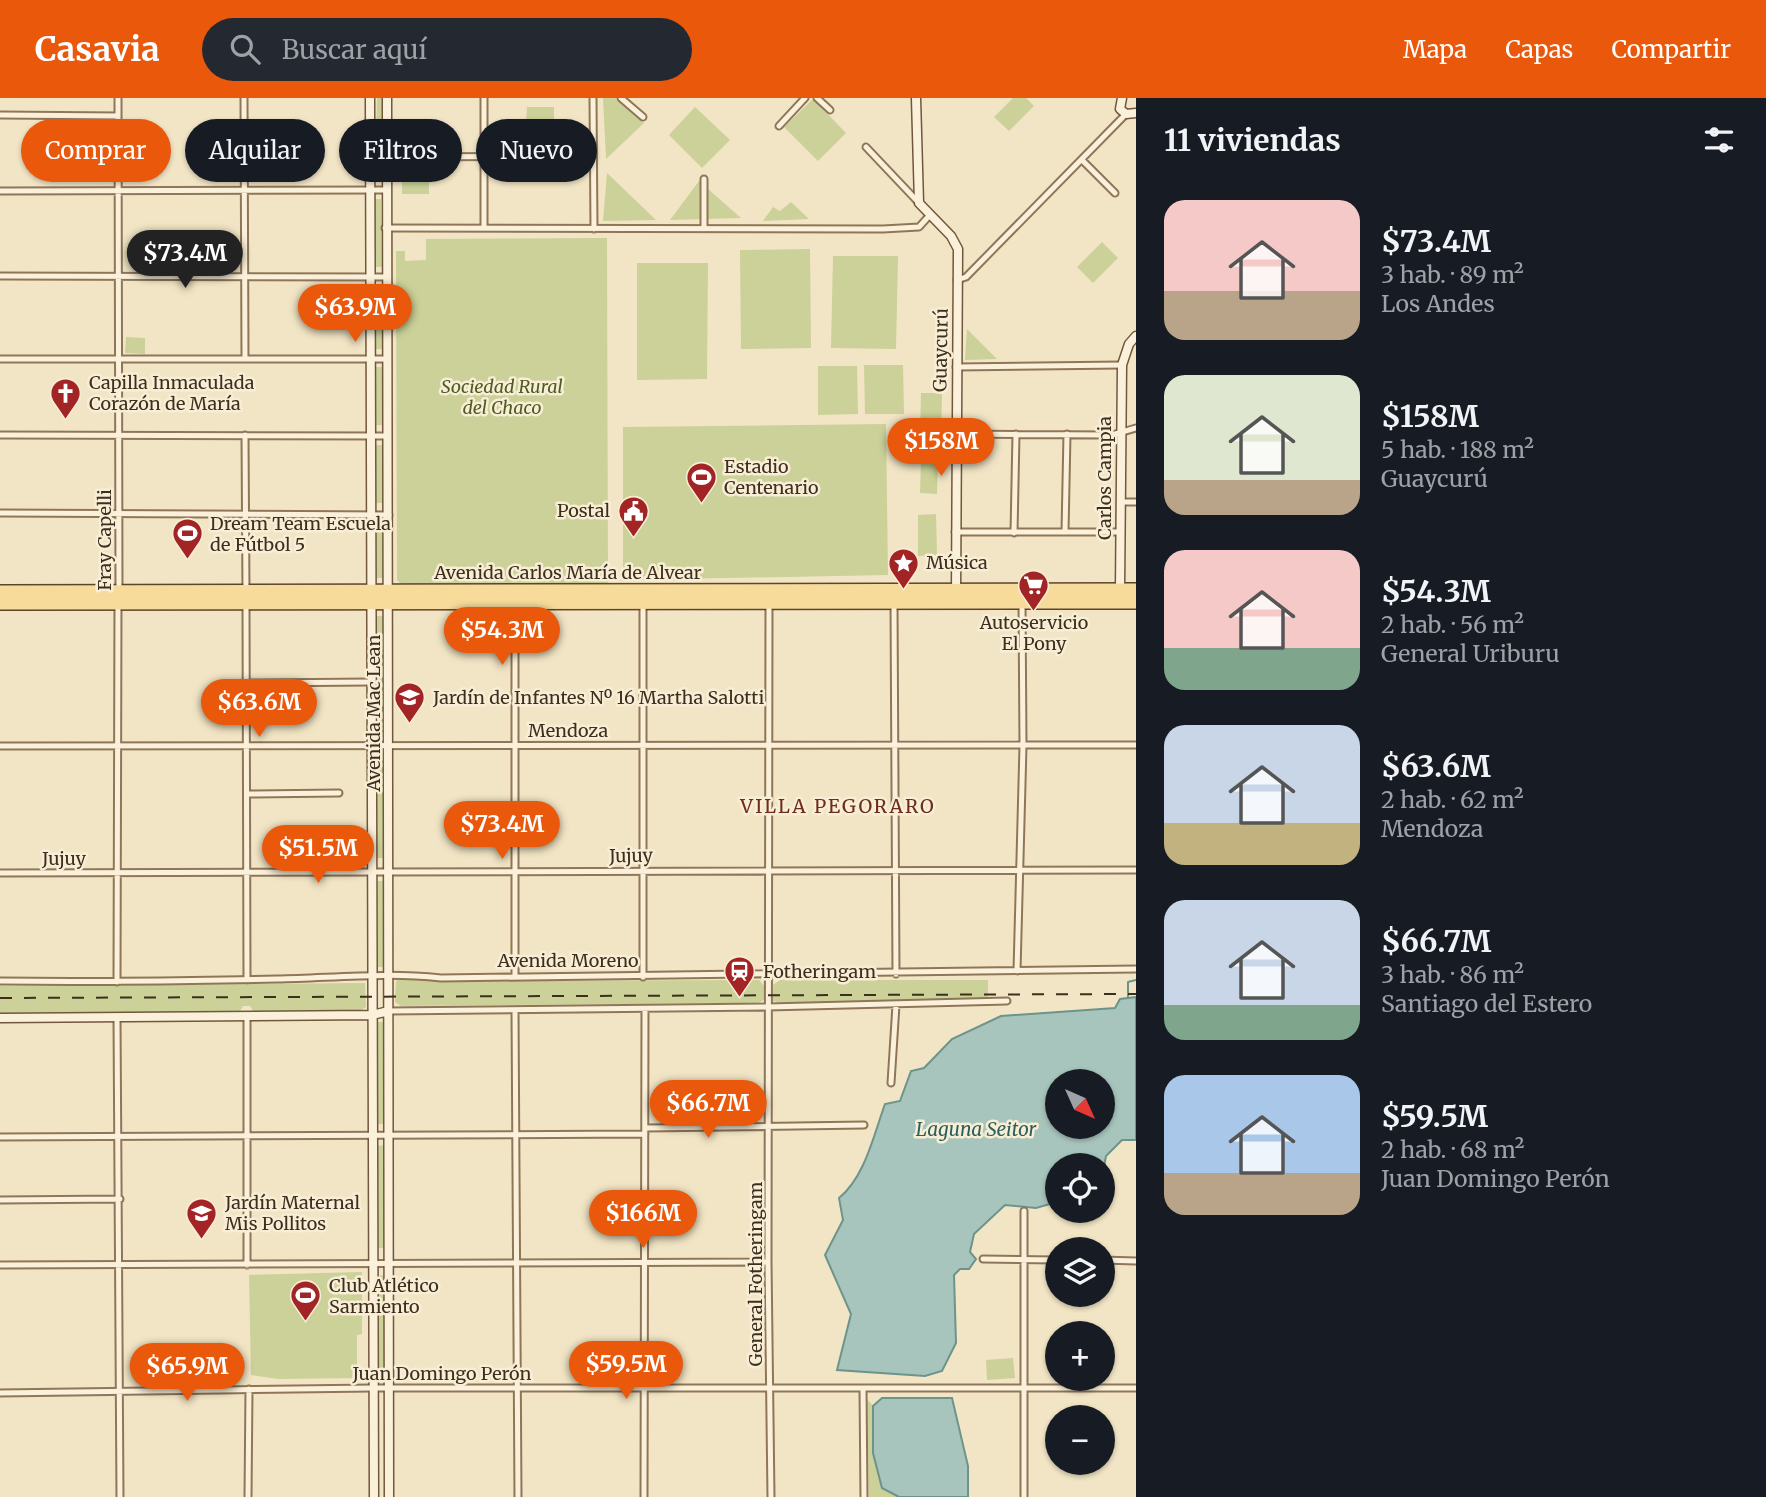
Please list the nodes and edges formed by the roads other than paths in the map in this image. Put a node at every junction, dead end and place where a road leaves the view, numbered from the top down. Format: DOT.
graph roads {
  1 [pos="118,98"];
  2 [pos="244,98"];
  3 [pos="370,98"];
  4 [pos="387,98"];
  5 [pos="484,98"];
  6 [pos="593,98"];
  7 [pos="621,98"];
  8 [pos="805,98"];
  9 [pos="817,98"];
  10 [pos="916,98"];
  11 [pos="1122,98"];
  12 [pos="830,110"];
  13 [pos="1131,113"];
  14 [pos="0,115"];
  15 [pos="118,116"];
  16 [pos="643,117"];
  17 [pos="386,119"];
  18 [pos="484,119"];
  19 [pos="593,119"];
  20 [pos="779,126"];
  21 [pos="866,147"];
  22 [pos="1082,160"];
  23 [pos="704,179"];
  24 [pos="385,182"];
  25 [pos="485,182"];
  26 [pos="593,182"];
  27 [pos="120,189"];
  28 [pos="244,189"];
  29 [pos="370,190"];
  30 [pos="385,190"];
  31 [pos="0,191"];
  32 [pos="1115,193"];
  33 [pos="919,203"];
  34 [pos="929,216"];
  35 [pos="484,227"];
  36 [pos="385,228"];
  37 [pos="704,228"];
  38 [pos="594,229"];
  39 [pos="0,276"];
  40 [pos="245,276"];
  41 [pos="118,277"];
  42 [pos="369,277"];
  43 [pos="385,277"];
  44 [pos="957,280"];
  45 [pos="1136,336"];
  46 [pos="1126,352"];
  47 [pos="1136,352"];
  48 [pos="245,358"];
  49 [pos="0,359"];
  50 [pos="118,359"];
  51 [pos="370,359"];
  52 [pos="386,359"];
  53 [pos="1122,365"];
  54 [pos="956,367"];
  55 [pos="1136,428"];
  56 [pos="1120,432"];
  57 [pos="956,434"];
  58 [pos="1016,434"];
  59 [pos="1067,434"];
  60 [pos="0,435"];
  61 [pos="245,435"];
  62 [pos="119,436"];
  63 [pos="372,436"];
  64 [pos="386,436"];
  65 [pos="1122,502"];
  66 [pos="1136,502"];
  67 [pos="0,513"];
  68 [pos="119,513"];
  69 [pos="246,515"];
  70 [pos="372,515"];
  71 [pos="389,515"];
  72 [pos="955,532"];
  73 [pos="1065,532"];
  74 [pos="1121,532"];
  75 [pos="1014,533"];
  76 [pos="1136,588"];
  77 [pos="0,590"];
  78 [pos="956,592"];
  79 [pos="769,596"];
  80 [pos="894,596"];
  81 [pos="1119,596"];
  82 [pos="1136,596"];
  83 [pos="389,597"];
  84 [pos="515,597"];
  85 [pos="643,597"];
  86 [pos="119,598"];
  87 [pos="246,598"];
  88 [pos="370,598"];
  89 [pos="0,599"];
  90 [pos="1022,600"];
  91 [pos="1136,604"];
  92 [pos="0,605"];
  93 [pos="371,682"];
  94 [pos="247,683"];
  95 [pos="246,744"];
  96 [pos="119,745"];
  97 [pos="389,745"];
  98 [pos="515,745"];
  99 [pos="643,745"];
  100 [pos="770,745"];
  101 [pos="896,745"];
  102 [pos="1136,745"];
  103 [pos="0,746"];
  104 [pos="372,746"];
  105 [pos="1023,746"];
  106 [pos="339,793"];
  107 [pos="247,794"];
  108 [pos="770,869"];
  109 [pos="642,870"];
  110 [pos="1021,870"];
  111 [pos="1136,870"];
  112 [pos="897,871"];
  113 [pos="246,872"];
  114 [pos="373,872"];
  115 [pos="390,872"];
  116 [pos="515,872"];
  117 [pos="0,873"];
  118 [pos="119,873"];
  119 [pos="1136,969"];
  120 [pos="1017,971"];
  121 [pos="390,973"];
  122 [pos="896,974"];
  123 [pos="372,975"];
  124 [pos="643,976"];
  125 [pos="768,976"];
  126 [pos="515,977"];
  127 [pos="247,980"];
  128 [pos="0,981"];
  129 [pos="117,982"];
  130 [pos="1007,1001"];
  131 [pos="896,1005"];
  132 [pos="768,1007"];
  133 [pos="645,1009"];
  134 [pos="515,1010"];
  135 [pos="388,1011"];
  136 [pos="372,1015"];
  137 [pos="247,1017"];
  138 [pos="0,1018"];
  139 [pos="117,1018"];
  140 [pos="891,1083"];
  141 [pos="864,1125"];
  142 [pos="769,1126"];
  143 [pos="646,1131"];
  144 [pos="516,1134"];
  145 [pos="119,1135"];
  146 [pos="246,1135"];
  147 [pos="373,1135"];
  148 [pos="390,1136"];
  149 [pos="0,1137"];
  150 [pos="120,1199"];
  151 [pos="0,1200"];
  152 [pos="1024,1211"];
  153 [pos="984,1259"];
  154 [pos="1025,1259"];
  155 [pos="1045,1260"];
  156 [pos="1115,1261"];
  157 [pos="1136,1261"];
  158 [pos="768,1262"];
  159 [pos="518,1263"];
  160 [pos="644,1263"];
  161 [pos="374,1264"];
  162 [pos="390,1264"];
  163 [pos="0,1265"];
  164 [pos="247,1265"];
  165 [pos="120,1266"];
  166 [pos="373,1388"];
  167 [pos="389,1388"];
  168 [pos="518,1388"];
  169 [pos="644,1388"];
  170 [pos="771,1388"];
  171 [pos="863,1388"];
  172 [pos="1136,1388"];
  173 [pos="1022,1389"];
  174 [pos="249,1390"];
  175 [pos="120,1391"];
  176 [pos="0,1393"];
  177 [pos="120,1497"];
  178 [pos="248,1497"];
  179 [pos="374,1497"];
  180 [pos="389,1497"];
  181 [pos="518,1497"];
  182 [pos="644,1497"];
  183 [pos="771,1497"];
  184 [pos="864,1497"];
  185 [pos="1024,1497"];
  1 -- 15 [label="street, Fray Capelli"];
  2 -- 28 [label="street"];
  3 -- 29 [label="main road, Avenida Mac Lean"];
  4 -- 17 [label="main road, Avenida Mac Lean"];
  5 -- 18 [label="street"];
  6 -- 19 [label="street"];
  7 -- 16 [label="street"];
  8 -- 20 [label="street"];
  9 -- 12 [label="street"];
  10 -- 33 [label="main road"];
  11 -- 13 [label="main road"];
  13 -- 22 [label="street"];
  14 -- 15 [label="street"];
  15 -- 27 [label="street, Fray Capelli"];
  21 -- 33 [label="street"];
  22 -- 32 [label="street"];
  22 -- 44 [label="street"];
  23 -- 37 [label="street"];
  24 -- 30 [label="main road, Avenida Mac Lean"];
  25 -- 35 [label="street"];
  26 -- 38 [label="street"];
  27 -- 28 [label="street"];
  27 -- 31 [label="street"];
  27 -- 41 [label="street, Fray Capelli"];
  28 -- 29 [label="street"];
  28 -- 40 [label="street"];
  29 -- 30 [label="street"];
  29 -- 42 [label="main road, Avenida Mac Lean"];
  30 -- 36 [label="main road, Avenida Mac Lean"];
  33 -- 34 [label="main road, Guaycurú"];
  34 -- 37 [label="street"];
  34 -- 44 [label="main road, Guaycurú"];
  35 -- 36 [label="street"];
  35 -- 38 [label="street"];
  36 -- 43 [label="main road, Avenida Mac Lean"];
  37 -- 38 [label="street"];
  39 -- 41 [label="street"];
  40 -- 41 [label="street"];
  40 -- 42 [label="street"];
  40 -- 48 [label="street"];
  41 -- 50 [label="street, Fray Capelli"];
  42 -- 43 [label="street"];
  42 -- 51 [label="main road, Avenida Mac Lean"];
  43 -- 52 [label="main road, Avenida Mac Lean"];
  44 -- 54 [label="main road, Guaycurú"];
  45 -- 46 [label="main road, Carlos Campia"];
  46 -- 47 [label="street"];
  46 -- 53 [label="main road, Carlos Campia"];
  48 -- 50 [label="street"];
  48 -- 51 [label="street"];
  49 -- 50 [label="street"];
  50 -- 62 [label="street, Fray Capelli"];
  51 -- 52 [label="street"];
  51 -- 63 [label="main road, Avenida Mac Lean"];
  52 -- 64 [label="main road, Avenida Mac Lean"];
  53 -- 54 [label="street"];
  53 -- 56 [label="main road, Carlos Campia"];
  54 -- 57 [label="main road, Guaycurú"];
  55 -- 56 [label="street"];
  56 -- 59 [label="street"];
  56 -- 65 [label="main road, Carlos Campia"];
  57 -- 58 [label="street"];
  57 -- 72 [label="main road, Guaycurú"];
  58 -- 59 [label="street"];
  58 -- 75 [label="street"];
  59 -- 73 [label="street"];
  60 -- 62 [label="street"];
  61 -- 62 [label="street"];
  61 -- 63 [label="street"];
  61 -- 69 [label="street"];
  62 -- 68 [label="street, Fray Capelli"];
  63 -- 64 [label="street"];
  63 -- 70 [label="main road, Avenida Mac Lean"];
  64 -- 71 [label="main road, Avenida Mac Lean"];
  65 -- 66 [label="street"];
  65 -- 74 [label="main road, Carlos Campia"];
  67 -- 68 [label="street"];
  68 -- 69 [label="street"];
  68 -- 86 [label="street, Fray Capelli"];
  69 -- 70 [label="street"];
  69 -- 87 [label="street"];
  70 -- 71 [label="street"];
  70 -- 88 [label="main road, Avenida Mac Lean"];
  71 -- 83 [label="main road, Avenida Mac Lean"];
  72 -- 75 [label="street"];
  72 -- 78 [label="main road, Guaycurú"];
  73 -- 74 [label="street"];
  73 -- 75 [label="street"];
  74 -- 81 [label="main road, Carlos Campia"];
  76 -- 81 [label="main road, Avenida Carlos María de Alvear"];
  77 -- 86 [label="main road, Avenida Carlos María de Alvear"];
  78 -- 80 [label="main road, Avenida Carlos María de Alvear"];
  78 -- 81 [label="main road, Avenida Carlos María de Alvear"];
  78 -- 90 [label="main road, Avenida Carlos María de Alvear"];
  79 -- 80 [label="main road, Avenida Carlos María de Alvear"];
  79 -- 80 [label="main road, Avenida Carlos María de Alvear"];
  79 -- 85 [label="main road, Avenida Carlos María de Alvear"];
  79 -- 85 [label="main road, Avenida Carlos María de Alvear"];
  79 -- 100 [label="street, General Fotheringam"];
  80 -- 90 [label="main road, Avenida Carlos María de Alvear"];
  80 -- 101 [label="street"];
  81 -- 82 [label="main road, Avenida Carlos María de Alvear"];
  81 -- 90 [label="main road, Avenida Carlos María de Alvear"];
  81 -- 91 [label="main road, Avenida Carlos María de Alvear"];
  83 -- 84 [label="main road, Avenida Carlos María de Alvear"];
  83 -- 88 [label="main road, Avenida Carlos María de Alvear"];
  83 -- 97 [label="main road, Avenida Mac Lean"];
  84 -- 85 [label="main road, Avenida Carlos María de Alvear"];
  84 -- 85 [label="main road, Avenida Carlos María de Alvear"];
  84 -- 98 [label="street"];
  85 -- 99 [label="street"];
  86 -- 87 [label="main road, Avenida Carlos María de Alvear"];
  86 -- 89 [label="main road, Avenida Carlos María de Alvear"];
  86 -- 92 [label="main road, Avenida Carlos María de Alvear"];
  86 -- 96 [label="street, Fray Capelli"];
  87 -- 88 [label="main road, Avenida Carlos María de Alvear"];
  87 -- 94 [label="street"];
  88 -- 93 [label="main road, Avenida Mac Lean"];
  90 -- 105 [label="street"];
  93 -- 94 [label="street"];
  93 -- 104 [label="main road, Avenida Mac Lean"];
  94 -- 95 [label="street"];
  95 -- 96 [label="street, Mendoza"];
  95 -- 104 [label="street, Mendoza"];
  95 -- 107 [label="street"];
  96 -- 103 [label="street, Mendoza"];
  96 -- 118 [label="street, Fray Capelli"];
  97 -- 98 [label="street, Mendoza"];
  97 -- 104 [label="street, Mendoza"];
  97 -- 115 [label="main road, Avenida Mac Lean"];
  98 -- 99 [label="street, Mendoza"];
  98 -- 116 [label="street"];
  99 -- 100 [label="street, Mendoza"];
  99 -- 109 [label="street"];
  100 -- 101 [label="street, Mendoza"];
  100 -- 108 [label="street, General Fotheringam"];
  101 -- 105 [label="street, Mendoza"];
  101 -- 112 [label="street"];
  102 -- 105 [label="street, Mendoza"];
  104 -- 114 [label="main road, Avenida Mac Lean"];
  105 -- 110 [label="street"];
  106 -- 107 [label="street"];
  107 -- 113 [label="street"];
  108 -- 109 [label="street, Jujuy"];
  108 -- 112 [label="street, Jujuy"];
  108 -- 125 [label="street, General Fotheringam"];
  109 -- 116 [label="street, Jujuy"];
  109 -- 124 [label="street"];
  110 -- 111 [label="street, Jujuy"];
  110 -- 112 [label="street, Jujuy"];
  110 -- 120 [label="street"];
  112 -- 122 [label="street"];
  113 -- 114 [label="street, Jujuy"];
  113 -- 118 [label="street, Jujuy"];
  113 -- 127 [label="street"];
  114 -- 115 [label="street, Jujuy"];
  114 -- 123 [label="main road, Avenida Mac Lean"];
  115 -- 116 [label="street, Jujuy"];
  115 -- 121 [label="main road, Avenida Mac Lean"];
  116 -- 126 [label="street"];
  117 -- 118 [label="street, Jujuy"];
  118 -- 129 [label="street, Fray Capelli"];
  119 -- 120 [label="street, Avenida Moreno"];
  120 -- 122 [label="street, Avenida Moreno"];
  121 -- 123 [label="street, Avenida Moreno"];
  121 -- 126 [label="street, Avenida Moreno"];
  121 -- 135 [label="main road, Avenida Mac Lean"];
  122 -- 125 [label="street, Avenida Moreno"];
  123 -- 127 [label="street, Avenida Moreno"];
  123 -- 136 [label="main road, Avenida Mac Lean"];
  124 -- 125 [label="street, Avenida Moreno"];
  124 -- 126 [label="street, Avenida Moreno"];
  125 -- 132 [label="street, General Fotheringam"];
  127 -- 129 [label="street, Avenida Moreno"];
  128 -- 129 [label="street, Avenida Moreno"];
  130 -- 131 [label="street"];
  131 -- 132 [label="street"];
  131 -- 140 [label="street"];
  132 -- 133 [label="street"];
  132 -- 142 [label="street, General Fotheringam"];
  133 -- 134 [label="street"];
  133 -- 143 [label="street"];
  134 -- 135 [label="street"];
  134 -- 144 [label="street"];
  135 -- 136 [label="main road"];
  135 -- 148 [label="main road, Avenida Mac Lean"];
  136 -- 137 [label="main road"];
  136 -- 147 [label="main road, Avenida Mac Lean"];
  137 -- 139 [label="main road"];
  137 -- 146 [label="street"];
  138 -- 139 [label="main road"];
  139 -- 145 [label="street"];
  141 -- 142 [label="street"];
  142 -- 143 [label="street"];
  142 -- 158 [label="street, General Fotheringam"];
  143 -- 144 [label="street"];
  143 -- 160 [label="street"];
  144 -- 148 [label="street"];
  144 -- 159 [label="street"];
  145 -- 146 [label="street"];
  145 -- 149 [label="street"];
  145 -- 150 [label="street"];
  146 -- 147 [label="street"];
  146 -- 164 [label="street"];
  147 -- 148 [label="street"];
  147 -- 161 [label="main road, Avenida Mac Lean"];
  148 -- 162 [label="main road, Avenida Mac Lean"];
  150 -- 151 [label="street"];
  150 -- 165 [label="street"];
  152 -- 154 [label="street"];
  153 -- 154 [label="street"];
  154 -- 155 [label="street"];
  154 -- 173 [label="street"];
  156 -- 157 [label="street"];
  158 -- 160 [label="street"];
  158 -- 170 [label="street, General Fotheringam"];
  159 -- 160 [label="street"];
  159 -- 162 [label="street"];
  159 -- 168 [label="street"];
  160 -- 169 [label="street"];
  161 -- 162 [label="street"];
  161 -- 164 [label="street"];
  161 -- 166 [label="main road, Avenida Mac Lean"];
  162 -- 167 [label="main road, Avenida Mac Lean"];
  163 -- 165 [label="street"];
  164 -- 165 [label="street"];
  165 -- 175 [label="street"];
  166 -- 167 [label="street, Juan Domingo Perón"];
  166 -- 174 [label="street, Juan Domingo Perón"];
  166 -- 179 [label="main road, Avenida Mac Lean"];
  167 -- 168 [label="street, Juan Domingo Perón"];
  167 -- 180 [label="main road, Avenida Mac Lean"];
  168 -- 169 [label="street, Juan Domingo Perón"];
  168 -- 181 [label="street"];
  169 -- 170 [label="street, Juan Domingo Perón"];
  169 -- 182 [label="street"];
  170 -- 171 [label="street, Juan Domingo Perón"];
  170 -- 183 [label="street, General Fotheringam"];
  171 -- 173 [label="street, Juan Domingo Perón"];
  171 -- 184 [label="street"];
  172 -- 173 [label="street, Juan Domingo Perón"];
  173 -- 185 [label="street"];
  174 -- 175 [label="street, Juan Domingo Perón"];
  174 -- 178 [label="street"];
  175 -- 176 [label="street, Juan Domingo Perón"];
  175 -- 177 [label="street"];
}
